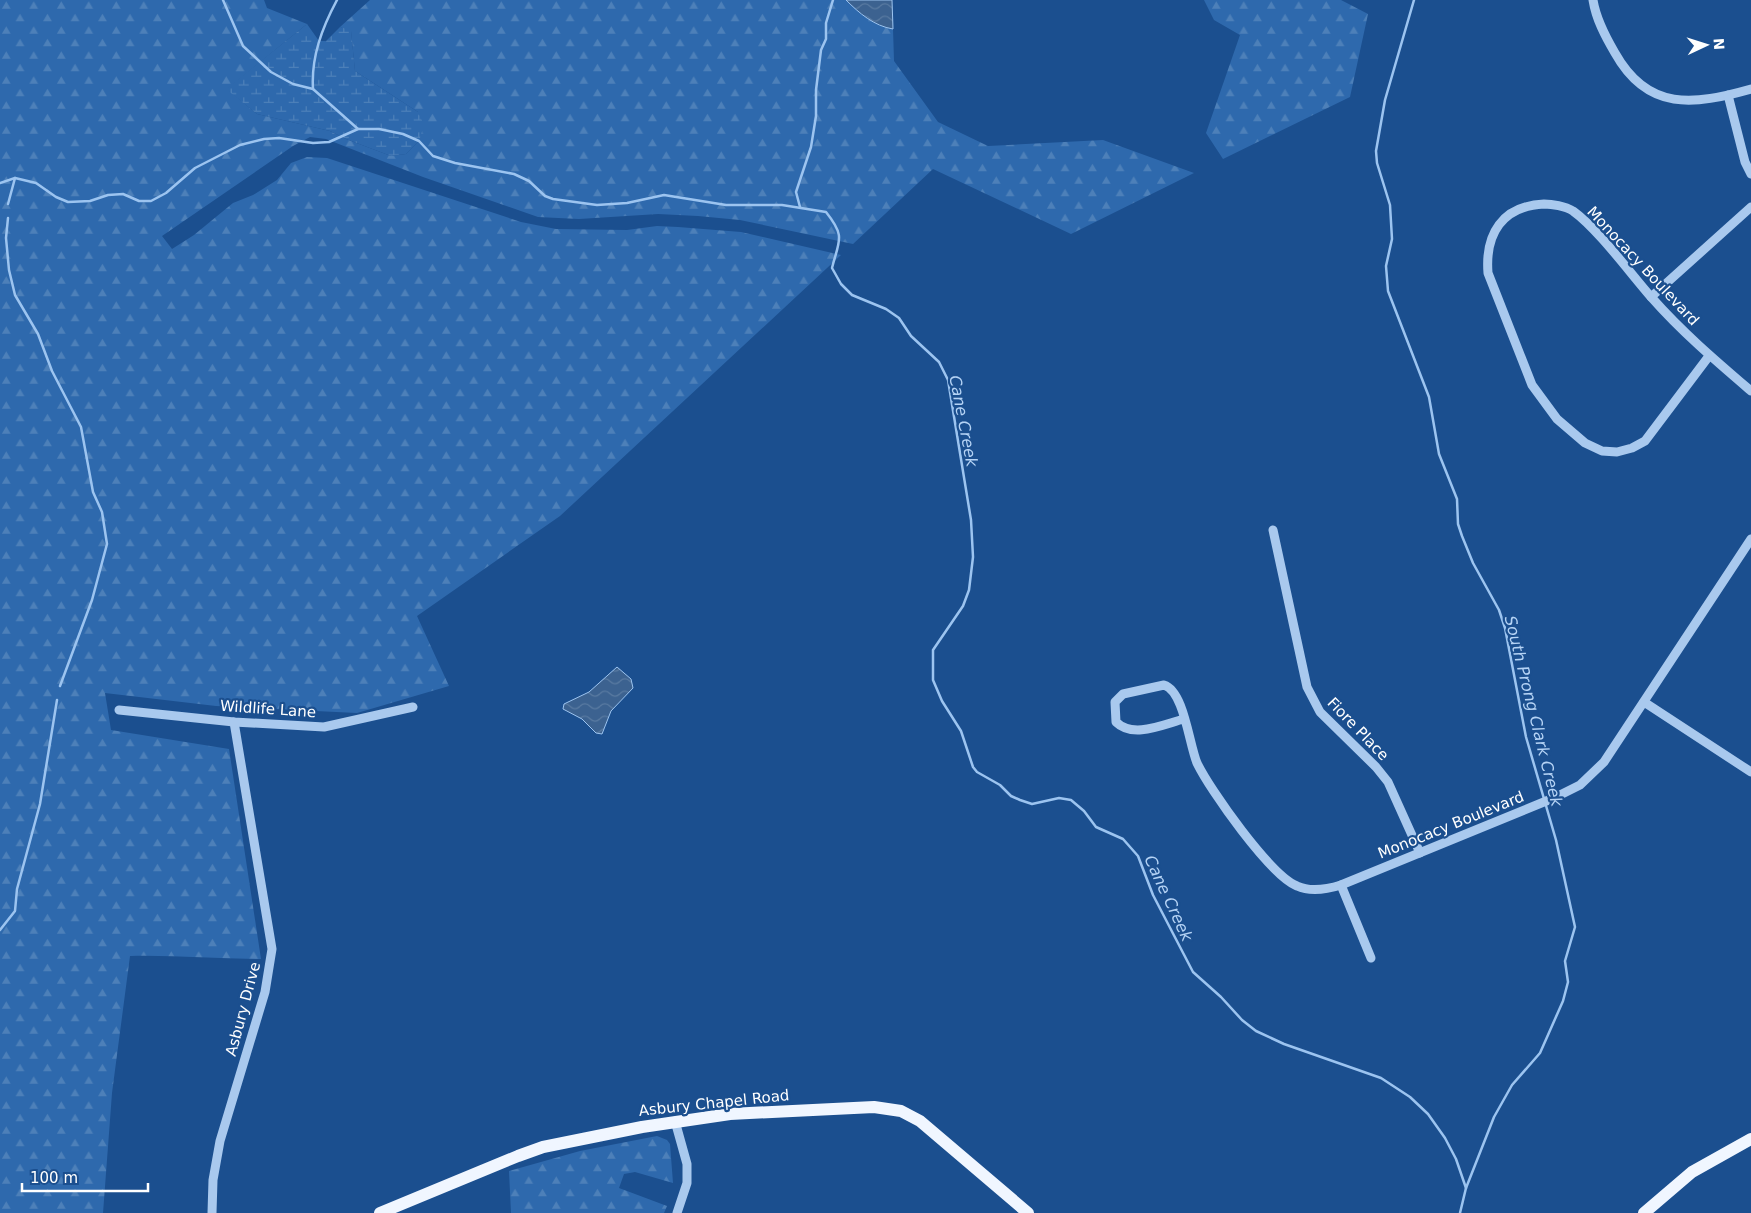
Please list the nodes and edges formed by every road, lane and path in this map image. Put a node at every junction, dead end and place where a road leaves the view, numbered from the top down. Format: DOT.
graph roads {
  1 [pos="1593,0"];
  2 [pos="1751,89"];
  3 [pos="1728,95"];
  4 [pos="1751,174"];
  5 [pos="1751,207"];
  6 [pos="1651,297"];
  7 [pos="1709,356"];
  8 [pos="1751,391"];
  9 [pos="1273,530"];
  10 [pos="1751,539"];
  11 [pos="1644,702"];
  12 [pos="413,707"];
  13 [pos="119,710"];
  14 [pos="1184,720"];
  15 [pos="234,722"];
  16 [pos="1751,772"];
  17 [pos="1420,853"];
  18 [pos="1341,885"];
  19 [pos="1371,958"];
  20 [pos="675,1122"];
  21 [pos="1751,1139"];
  22 [pos="212,1213"];
  23 [pos="380,1213"];
  24 [pos="678,1213"];
  25 [pos="1028,1213"];
  26 [pos="1644,1213"];
  1 -- 3 [label="street"];
  2 -- 3 [label="street"];
  3 -- 4 [label="street"];
  5 -- 6 [label="street"];
  6 -- 7 [label="street, Monocacy Boulevard"];
  6 -- 7 [label="street, Monocacy Boulevard"];
  7 -- 8 [label="street, Monocacy Boulevard"];
  9 -- 17 [label="street, Fiore Place"];
  10 -- 11 [label="street, Monocacy Boulevard"];
  11 -- 16 [label="street"];
  11 -- 17 [label="street, Monocacy Boulevard"];
  12 -- 15 [label="street, Wildlife Lane"];
  13 -- 15 [label="street, Wildlife Lane"];
  14 -- 14 [label="street, Monocacy Boulevard"];
  14 -- 18 [label="street, Monocacy Boulevard"];
  15 -- 22 [label="street, Asbury Drive"];
  17 -- 18 [label="street, Monocacy Boulevard"];
  18 -- 19 [label="street"];
  20 -- 23 [label="main road, Asbury Chapel Road"];
  20 -- 24 [label="street"];
  20 -- 25 [label="main road, Asbury Chapel Road"];
  21 -- 26 [label="main road"];
}
